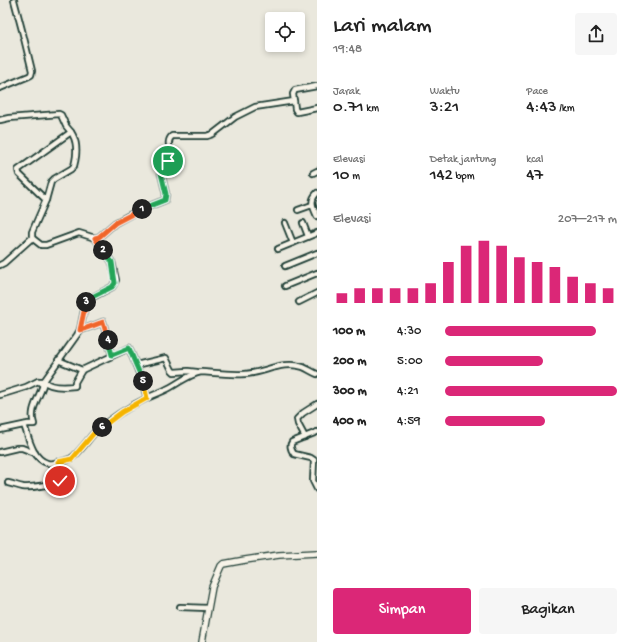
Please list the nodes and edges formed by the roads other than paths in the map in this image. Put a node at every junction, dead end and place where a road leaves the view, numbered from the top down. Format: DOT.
graph roads {
  1 [pos="14,0"];
  2 [pos="317,86"];
  3 [pos="0,88"];
  4 [pos="294,101"];
  5 [pos="317,108"];
  6 [pos="0,120"];
  7 [pos="71,132"];
  8 [pos="317,193"];
  9 [pos="46,200"];
  10 [pos="312,205"];
  11 [pos="298,210"];
  12 [pos="317,216"];
  13 [pos="285,223"];
  14 [pos="302,223"];
  15 [pos="317,233"];
  16 [pos="308,236"];
  17 [pos="32,238"];
  18 [pos="95,238"];
  19 [pos="293,243"];
  20 [pos="278,249"];
  21 [pos="317,253"];
  22 [pos="0,265"];
  23 [pos="285,266"];
  24 [pos="317,273"];
  25 [pos="285,286"];
  26 [pos="317,293"];
  27 [pos="299,302"];
  28 [pos="80,330"];
  29 [pos="112,355"];
  30 [pos="58,360"];
  31 [pos="136,365"];
  32 [pos="82,370"];
  33 [pos="201,372"];
  34 [pos="317,374"];
  35 [pos="41,381"];
  36 [pos="0,395"];
  37 [pos="147,398"];
  38 [pos="317,404"];
  39 [pos="24,425"];
  40 [pos="0,430"];
  41 [pos="317,432"];
  42 [pos="305,437"];
  43 [pos="0,452"];
  44 [pos="35,453"];
  45 [pos="58,462"];
  46 [pos="8,482"];
  47 [pos="317,489"];
  48 [pos="317,553"];
  49 [pos="180,607"];
  50 [pos="208,608"];
  51 [pos="202,642"];
  1 -- 3 [label="street"];
  2 -- 4 [label="street"];
  4 -- 5 [label="street"];
  4 -- 18 [label="street"];
  6 -- 7 [label="street"];
  7 -- 9 [label="street"];
  7 -- 9 [label="street"];
  8 -- 10 [label="street"];
  9 -- 17 [label="street"];
  10 -- 11 [label="street"];
  10 -- 12 [label="street"];
  13 -- 19 [label="street"];
  14 -- 16 [label="street"];
  15 -- 16 [label="street"];
  16 -- 19 [label="street"];
  17 -- 18 [label="street"];
  17 -- 22 [label="street"];
  18 -- 28 [label="street"];
  19 -- 20 [label="street"];
  21 -- 23 [label="street"];
  24 -- 25 [label="street"];
  26 -- 27 [label="street"];
  28 -- 29 [label="street"];
  28 -- 30 [label="street"];
  29 -- 31 [label="street"];
  29 -- 32 [label="street"];
  30 -- 32 [label="street"];
  30 -- 35 [label="street"];
  31 -- 33 [label="street"];
  31 -- 37 [label="street"];
  32 -- 35 [label="street"];
  33 -- 34 [label="street"];
  33 -- 37 [label="street"];
  35 -- 36 [label="street"];
  35 -- 39 [label="street"];
  37 -- 45 [label="street"];
  38 -- 42 [label="street"];
  39 -- 40 [label="street"];
  39 -- 44 [label="street"];
  41 -- 42 [label="street"];
  42 -- 47 [label="street"];
  43 -- 44 [label="street"];
  44 -- 45 [label="street"];
  45 -- 46 [label="street"];
  48 -- 50 [label="street"];
  49 -- 50 [label="street"];
  50 -- 51 [label="street"];
}
